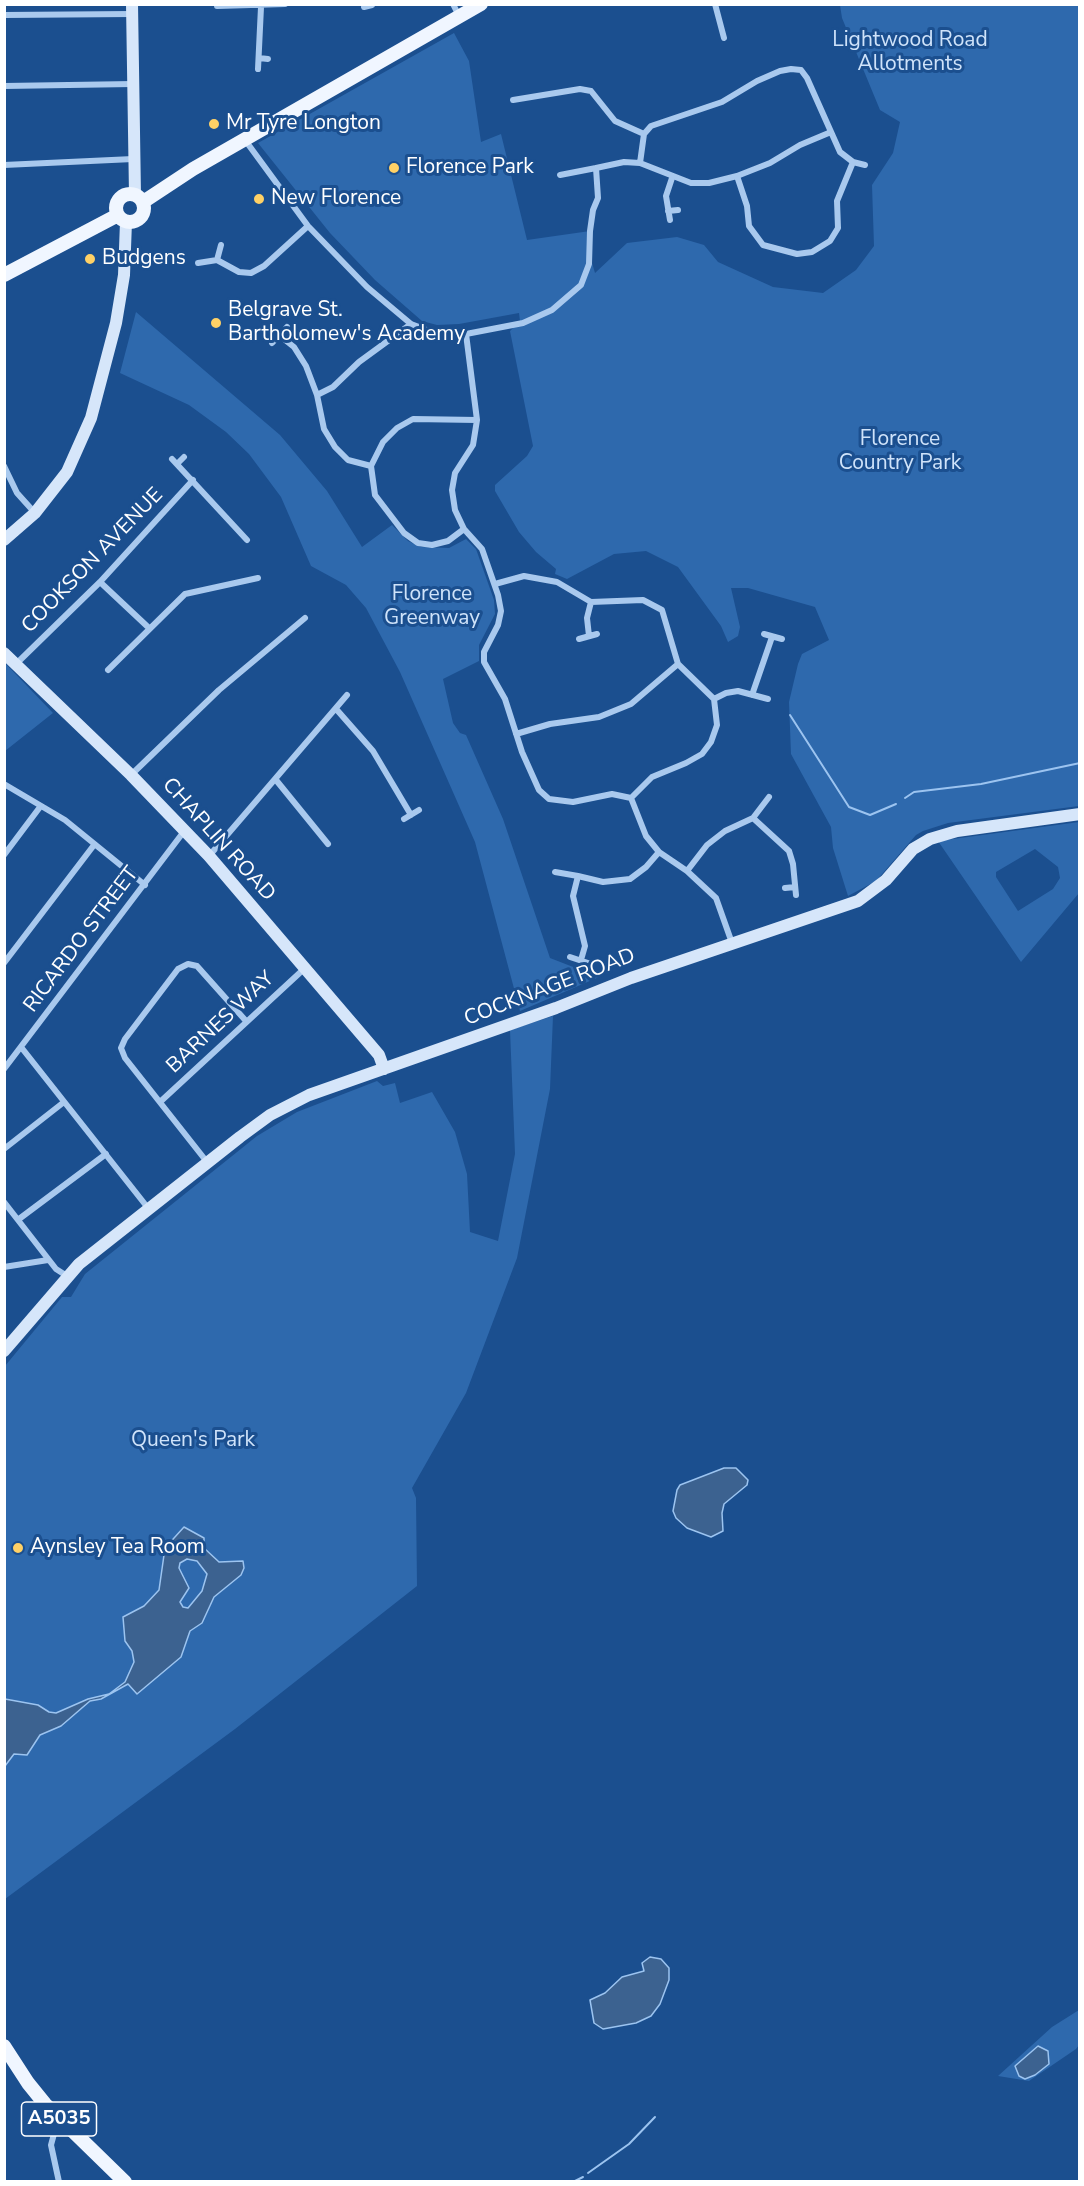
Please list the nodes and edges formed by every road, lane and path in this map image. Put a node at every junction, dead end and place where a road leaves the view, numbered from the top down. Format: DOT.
graph roads {
  1 [pos="285,4"];
  2 [pos="482,4"];
  3 [pos="715,4"];
  4 [pos="217,6"];
  5 [pos="226,6"];
  6 [pos="261,7"];
  7 [pos="364,7"];
  8 [pos="373,7"];
  9 [pos="132,9"];
  10 [pos="456,10"];
  11 [pos="226,13"];
  12 [pos="4,15"];
  13 [pos="724,38"];
  14 [pos="259,58"];
  15 [pos="268,59"];
  16 [pos="258,69"];
  17 [pos="133,84"];
  18 [pos="4,86"];
  19 [pos="522,99"];
  20 [pos="513,100"];
  21 [pos="524,108"];
  22 [pos="831,132"];
  23 [pos="644,134"];
  24 [pos="245,140"];
  25 [pos="133,159"];
  26 [pos="853,162"];
  27 [pos="640,164"];
  28 [pos="4,165"];
  29 [pos="865,165"];
  30 [pos="596,168"];
  31 [pos="560,175"];
  32 [pos="737,176"];
  33 [pos="672,178"];
  34 [pos="139,199"];
  35 [pos="678,210"];
  36 [pos="668,211"];
  37 [pos="122,218"];
  38 [pos="670,220"];
  39 [pos="308,226"];
  40 [pos="221,245"];
  41 [pos="217,260"];
  42 [pos="198,263"];
  43 [pos="4,274"];
  44 [pos="411,324"];
  45 [pos="287,327"];
  46 [pos="466,334"];
  47 [pos="280,336"];
  48 [pos="272,343"];
  49 [pos="317,395"];
  50 [pos="477,420"];
  51 [pos="184,457"];
  52 [pos="4,466"];
  53 [pos="370,466"];
  54 [pos="193,480"];
  55 [pos="35,513"];
  56 [pos="464,529"];
  57 [pos="4,540"];
  58 [pos="247,540"];
  59 [pos="258,578"];
  60 [pos="100,582"];
  61 [pos="495,584"];
  62 [pos="591,602"];
  63 [pos="305,618"];
  64 [pos="149,628"];
  65 [pos="597,634"];
  66 [pos="764,634"];
  67 [pos="589,636"];
  68 [pos="772,637"];
  69 [pos="579,639"];
  70 [pos="782,639"];
  71 [pos="4,653"];
  72 [pos="16,664"];
  73 [pos="678,664"];
  74 [pos="108,670"];
  75 [pos="347,695"];
  76 [pos="752,695"];
  77 [pos="714,699"];
  78 [pos="768,699"];
  79 [pos="337,710"];
  80 [pos="516,734"];
  81 [pos="131,775"];
  82 [pos="276,780"];
  83 [pos="4,784"];
  84 [pos="769,797"];
  85 [pos="631,802"];
  86 [pos="40,807"];
  87 [pos="419,810"];
  88 [pos="1080,814"];
  89 [pos="411,815"];
  90 [pos="753,818"];
  91 [pos="404,819"];
  92 [pos="185,830"];
  93 [pos="328,844"];
  94 [pos="94,845"];
  95 [pos="659,852"];
  96 [pos="4,855"];
  97 [pos="209,856"];
  98 [pos="687,871"];
  99 [pos="555,872"];
  100 [pos="578,876"];
  101 [pos="145,885"];
  102 [pos="795,887"];
  103 [pos="784,888"];
  104 [pos="796,895"];
  105 [pos="732,943"];
  106 [pos="570,957"];
  107 [pos="581,960"];
  108 [pos="4,963"];
  109 [pos="591,964"];
  110 [pos="305,967"];
  111 [pos="246,1021"];
  112 [pos="21,1047"];
  113 [pos="4,1069"];
  114 [pos="384,1069"];
  115 [pos="64,1102"];
  116 [pos="160,1102"];
  117 [pos="4,1149"];
  118 [pos="106,1154"];
  119 [pos="207,1162"];
  120 [pos="4,1202"];
  121 [pos="148,1208"];
  122 [pos="19,1219"];
  123 [pos="48,1260"];
  124 [pos="4,1267"];
  125 [pos="67,1276"];
  126 [pos="4,1351"];
  127 [pos="4,2046"];
  128 [pos="63,2123"];
  129 [pos="59,2181"];
  130 [pos="125,2181"];
  1 -- 6 [label="street"];
  2 -- 10 [label="main road"];
  3 -- 13 [label="street"];
  4 -- 5 [label="street"];
  5 -- 6 [label="street"];
  5 -- 11 [label="street"];
  6 -- 14 [label="street"];
  7 -- 8 [label="street"];
  9 -- 12 [label="street"];
  9 -- 17 [label="street"];
  10 -- 24 [label="main road"];
  14 -- 15 [label="street"];
  14 -- 16 [label="street"];
  17 -- 18 [label="street"];
  17 -- 25 [label="street"];
  19 -- 20 [label="street"];
  19 -- 21 [label="street"];
  19 -- 23 [label="street"];
  22 -- 23 [label="street"];
  22 -- 26 [label="street"];
  22 -- 32 [label="street"];
  23 -- 27 [label="street"];
  24 -- 34 [label="main road"];
  24 -- 39 [label="street"];
  25 -- 28 [label="street"];
  25 -- 34 [label="street"];
  26 -- 29 [label="street"];
  26 -- 32 [label="street"];
  27 -- 30 [label="street"];
  27 -- 33 [label="street"];
  30 -- 31 [label="street"];
  30 -- 46 [label="street"];
  32 -- 33 [label="street"];
  33 -- 36 [label="street"];
  34 -- 37 [label="main road"];
  34 -- 37 [label="main road"];
  35 -- 36 [label="street"];
  36 -- 38 [label="street"];
  37 -- 43 [label="main road"];
  37 -- 55 [label="street"];
  39 -- 41 [label="street"];
  39 -- 44 [label="street"];
  40 -- 41 [label="street"];
  41 -- 42 [label="street"];
  44 -- 46 [label="street"];
  44 -- 49 [label="street"];
  45 -- 47 [label="street"];
  46 -- 50 [label="street"];
  47 -- 48 [label="street"];
  47 -- 49 [label="street"];
  49 -- 53 [label="street"];
  50 -- 53 [label="street"];
  50 -- 56 [label="street"];
  51 -- 54 [label="street"];
  52 -- 55 [label="street"];
  53 -- 56 [label="street"];
  54 -- 58 [label="street"];
  54 -- 60 [label="street, COOKSON AVENUE"];
  55 -- 57 [label="street"];
  56 -- 61 [label="street"];
  59 -- 64 [label="street"];
  60 -- 64 [label="street"];
  60 -- 72 [label="street, COOKSON AVENUE"];
  61 -- 62 [label="street"];
  61 -- 80 [label="street"];
  62 -- 67 [label="street"];
  62 -- 73 [label="street"];
  63 -- 81 [label="street"];
  64 -- 74 [label="street"];
  65 -- 67 [label="street"];
  66 -- 68 [label="street"];
  67 -- 69 [label="street"];
  68 -- 70 [label="street"];
  68 -- 76 [label="street"];
  71 -- 72 [label="street, CHAPLIN ROAD"];
  72 -- 81 [label="street, CHAPLIN ROAD"];
  73 -- 77 [label="street"];
  73 -- 80 [label="street"];
  75 -- 79 [label="street"];
  76 -- 77 [label="street"];
  76 -- 78 [label="street"];
  77 -- 85 [label="street"];
  79 -- 82 [label="street"];
  79 -- 89 [label="street"];
  80 -- 85 [label="street"];
  81 -- 92 [label="street, CHAPLIN ROAD"];
  82 -- 93 [label="street"];
  82 -- 97 [label="street"];
  83 -- 86 [label="street"];
  84 -- 90 [label="street"];
  85 -- 95 [label="street"];
  86 -- 94 [label="street"];
  86 -- 96 [label="street"];
  87 -- 89 [label="street"];
  88 -- 105 [label="street, COCKNAGE ROAD"];
  89 -- 91 [label="street"];
  90 -- 98 [label="street"];
  90 -- 102 [label="street"];
  92 -- 97 [label="street, CHAPLIN ROAD"];
  92 -- 101 [label="street, RICARDO STREET"];
  94 -- 101 [label="street"];
  94 -- 108 [label="street"];
  95 -- 98 [label="street"];
  95 -- 100 [label="street"];
  97 -- 110 [label="street, CHAPLIN ROAD"];
  98 -- 105 [label="street"];
  99 -- 100 [label="street"];
  100 -- 107 [label="street"];
  101 -- 112 [label="street, RICARDO STREET"];
  102 -- 103 [label="street"];
  102 -- 104 [label="street"];
  105 -- 114 [label="street, COCKNAGE ROAD"];
  106 -- 107 [label="street"];
  107 -- 109 [label="street"];
  110 -- 111 [label="street, BARNES WAY"];
  110 -- 114 [label="street, CHAPLIN ROAD"];
  111 -- 116 [label="street, BARNES WAY"];
  111 -- 116 [label="street"];
  112 -- 113 [label="street, RICARDO STREET"];
  112 -- 115 [label="street"];
  114 -- 119 [label="street, COCKNAGE ROAD"];
  115 -- 117 [label="street"];
  115 -- 118 [label="street"];
  116 -- 119 [label="street"];
  118 -- 121 [label="street"];
  118 -- 122 [label="street"];
  119 -- 121 [label="street, COCKNAGE ROAD"];
  120 -- 122 [label="street"];
  121 -- 125 [label="street, COCKNAGE ROAD"];
  122 -- 123 [label="street"];
  123 -- 124 [label="street"];
  123 -- 125 [label="street"];
  125 -- 126 [label="street, COCKNAGE ROAD"];
  127 -- 128 [label="main road, A5035"];
  128 -- 129 [label="street"];
  128 -- 130 [label="main road, A5035"];
}
